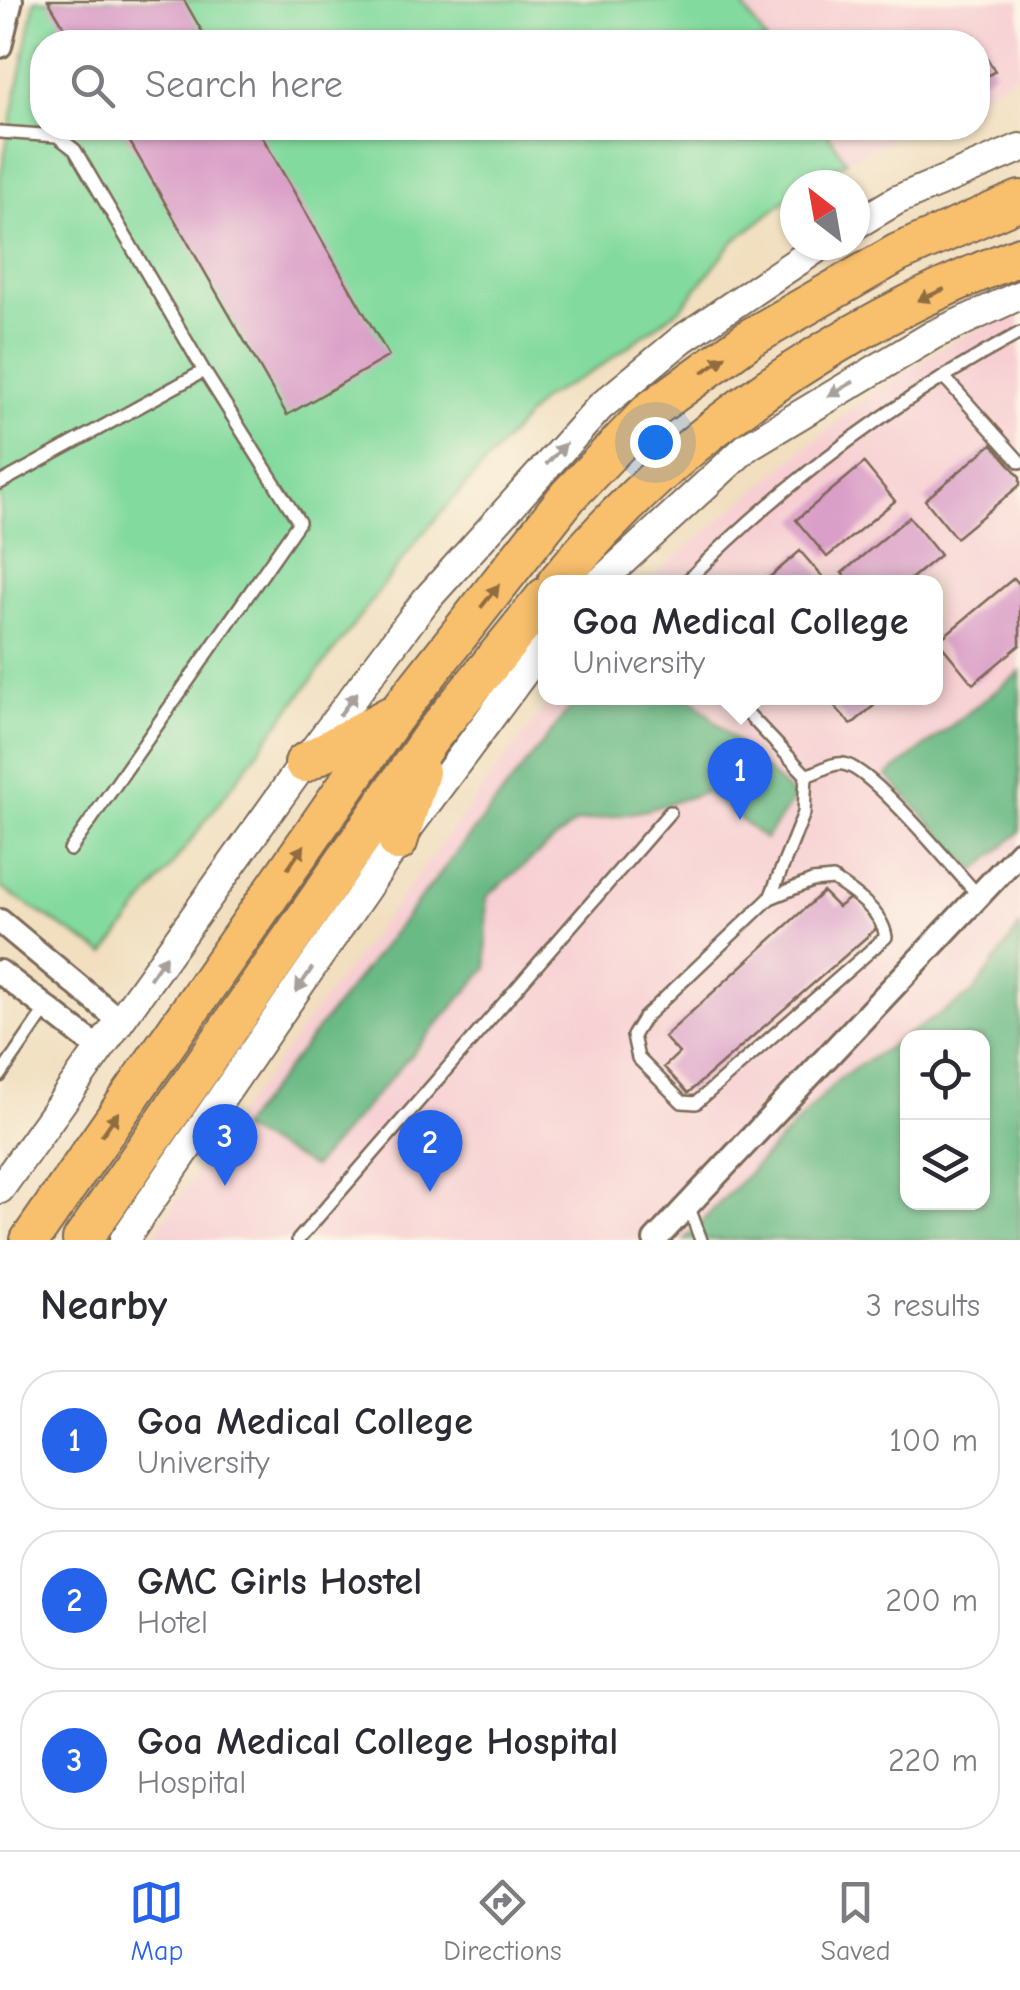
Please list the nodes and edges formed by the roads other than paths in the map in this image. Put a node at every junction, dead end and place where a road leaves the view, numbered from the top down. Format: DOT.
graph roads {
  1 [pos="11,0"];
  2 [pos="0,46"];
  3 [pos="0,132"];
  4 [pos="30,134"];
  5 [pos="62,140"];
  6 [pos="1020,148"];
  7 [pos="1020,200"];
  8 [pos="870,216"];
  9 [pos="1020,256"];
  10 [pos="799,260"];
  11 [pos="1020,295"];
  12 [pos="1020,333"];
  13 [pos="204,371"];
  14 [pos="944,377"];
  15 [pos="1020,462"];
  16 [pos="0,483"];
  17 [pos="563,575"];
  18 [pos="608,575"];
  19 [pos="693,575"];
  20 [pos="538,606"];
  21 [pos="538,653"];
  22 [pos="739,705"];
  23 [pos="401,710"];
  24 [pos="431,736"];
  25 [pos="304,762"];
  26 [pos="806,774"];
  27 [pos="670,812"];
  28 [pos="398,842"];
  29 [pos="70,850"];
  30 [pos="1020,852"];
  31 [pos="976,894"];
  32 [pos="770,898"];
  33 [pos="0,921"];
  34 [pos="0,972"];
  35 [pos="46,1009"];
  36 [pos="120,1020"];
  37 [pos="102,1050"];
  38 [pos="0,1076"];
  39 [pos="0,1189"];
  40 [pos="688,1205"];
  41 [pos="30,1240"];
  42 [pos="82,1240"];
  43 [pos="124,1240"];
  44 [pos="298,1240"];
  45 [pos="656,1240"];
  46 [pos="701,1240"];
  1 -- 2 [label="street"];
  3 -- 4 [label="lane"];
  5 -- 13 [label="lane"];
  6 -- 8 [label="street"];
  23 -- 7 [label="highway, one-way"];
  9 -- 17 [label="highway, one-way"];
  25 -- 10 [label="street, one-way"];
  11 -- 18 [label="street, one-way"];
  12 -- 14 [label="lane"];
  13 -- 16 [label="lane"];
  13 -- 29 [label="lane"];
  14 -- 15 [label="lane"];
  14 -- 19 [label="lane"];
  20 -- 24 [label="highway"];
  21 -- 28 [label="street"];
  22 -- 26 [label="lane"];
  23 -- 25 [label="highway"];
  41 -- 23 [label="highway, one-way"];
  24 -- 28 [label="highway"];
  24 -- 42 [label="highway"];
  36 -- 25 [label="street, one-way"];
  26 -- 31 [label="lane"];
  26 -- 32 [label="lane"];
  27 -- 44 [label="lane"];
  28 -- 43 [label="street, one-way"];
  30 -- 31 [label="street"];
  31 -- 40 [label="street"];
  32 -- 32 [label="lane"];
  33 -- 36 [label="street"];
  34 -- 35 [label="street"];
  35 -- 37 [label="street"];
  35 -- 38 [label="lane"];
  36 -- 37 [label="street"];
  37 -- 39 [label="street"];
  40 -- 45 [label="street"];
  40 -- 46 [label="lane"];
}
